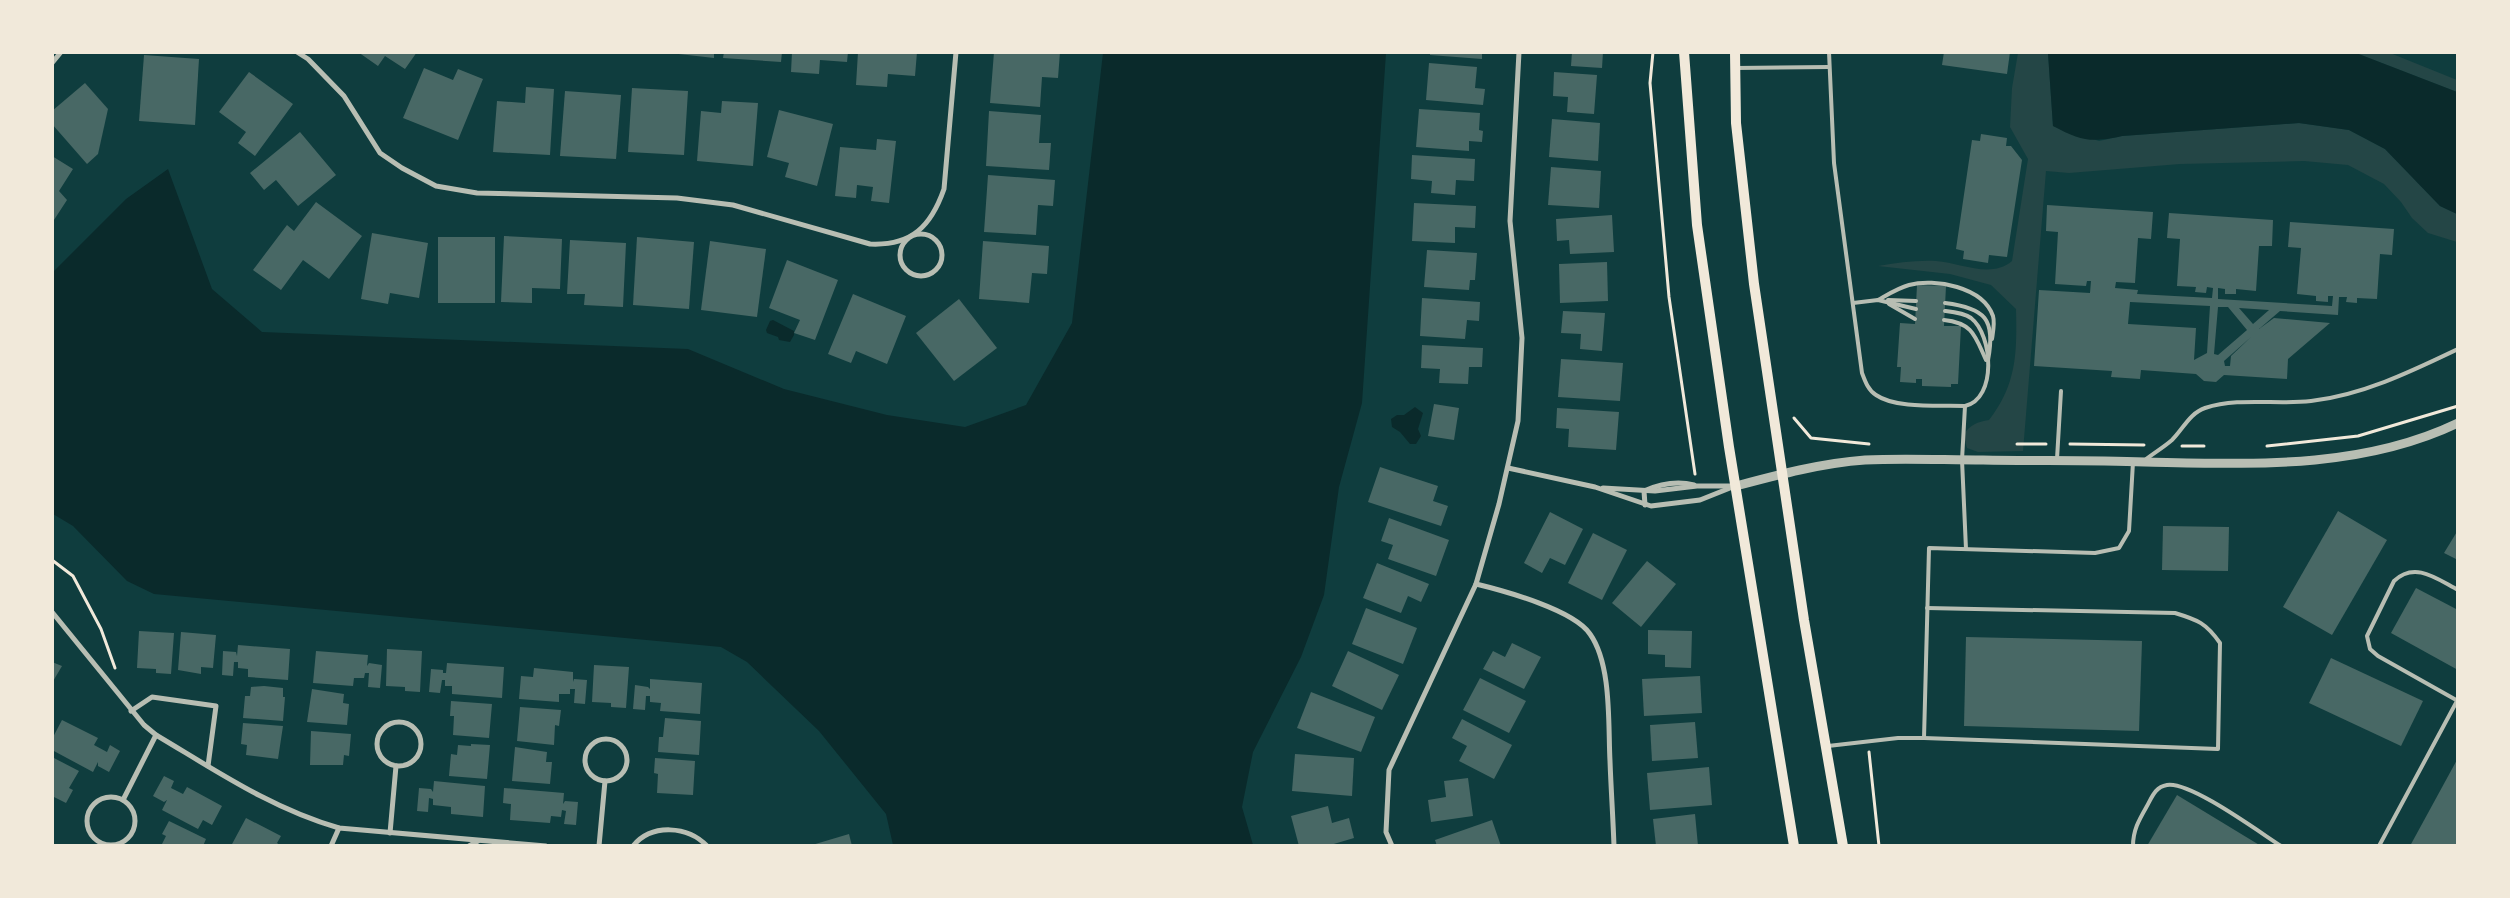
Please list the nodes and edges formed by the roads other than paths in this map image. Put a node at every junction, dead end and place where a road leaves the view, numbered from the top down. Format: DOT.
graph roads {
  1 [pos="60,52"];
  2 [pos="297,52"];
  3 [pos="956,52"];
  4 [pos="1519,52"];
  5 [pos="1684,52"];
  6 [pos="1735,52"];
  7 [pos="1829,52"];
  8 [pos="52,62"];
  9 [pos="1829,67"];
  10 [pos="1735,68"];
  11 [pos="915,235"];
  12 [pos="1878,300"];
  13 [pos="1884,301"];
  14 [pos="1916,301"];
  15 [pos="1853,303"];
  16 [pos="1945,303"];
  17 [pos="1916,309"];
  18 [pos="1945,311"];
  19 [pos="1915,319"];
  20 [pos="1944,320"];
  21 [pos="1992,339"];
  22 [pos="2458,349"];
  23 [pos="1988,365"];
  24 [pos="2061,390"];
  25 [pos="1965,406"];
  26 [pos="2458,424"];
  27 [pos="1962,460"];
  28 [pos="2057,461"];
  29 [pos="2138,462"];
  30 [pos="1508,468"];
  31 [pos="1782,474"];
  32 [pos="1736,486"];
  33 [pos="1595,487"];
  34 [pos="1644,492"];
  35 [pos="1645,505"];
  36 [pos="1966,549"];
  37 [pos="1476,584"];
  38 [pos="2458,590"];
  39 [pos="1927,608"];
  40 [pos="52,612"];
  41 [pos="2457,701"];
  42 [pos="131,711"];
  43 [pos="156,735"];
  44 [pos="1924,738"];
  45 [pos="1826,746"];
  46 [pos="208,766"];
  47 [pos="396,766"];
  48 [pos="604,781"];
  49 [pos="123,800"];
  50 [pos="339,828"];
  51 [pos="390,833"];
  52 [pos="490,841"];
  53 [pos="331,846"];
  54 [pos="469,846"];
  55 [pos="500,846"];
  56 [pos="546,846"];
  57 [pos="599,846"];
  58 [pos="634,846"];
  59 [pos="707,846"];
  60 [pos="1392,846"];
  61 [pos="1614,846"];
  62 [pos="1794,846"];
  63 [pos="1842,846"];
  64 [pos="2133,846"];
  65 [pos="2281,846"];
  66 [pos="2379,846"];
  1 -- 8 [label="street"];
  2 -- 11 [label="street"];
  3 -- 11 [label="street"];
  4 -- 30 [label="street"];
  5 -- 32 [label="main road"];
  6 -- 10 [label="main road"];
  7 -- 9 [label="lane"];
  9 -- 10 [label="lane"];
  9 -- 15 [label="lane"];
  10 -- 31 [label="main road"];
  11 -- 11 [label="street"];
  12 -- 13 [label="lane"];
  12 -- 14 [label="lane"];
  12 -- 15 [label="lane"];
  12 -- 21 [label="lane"];
  13 -- 17 [label="lane"];
  13 -- 19 [label="lane"];
  15 -- 25 [label="lane"];
  16 -- 21 [label="lane"];
  18 -- 23 [label="lane"];
  20 -- 23 [label="lane"];
  21 -- 23 [label="lane"];
  22 -- 29 [label="lane"];
  23 -- 25 [label="lane"];
  24 -- 28 [label="lane"];
  25 -- 27 [label="lane"];
  26 -- 29 [label="street"];
  27 -- 28 [label="street"];
  27 -- 31 [label="street"];
  27 -- 36 [label="lane"];
  28 -- 29 [label="street"];
  29 -- 36 [label="lane"];
  30 -- 33 [label="street"];
  30 -- 37 [label="street"];
  31 -- 32 [label="street"];
  31 -- 45 [label="main road"];
  32 -- 34 [label="street"];
  32 -- 35 [label="street"];
  32 -- 62 [label="main road"];
  33 -- 34 [label="street"];
  33 -- 35 [label="street"];
  34 -- 35 [label="street"];
  36 -- 39 [label="lane"];
  37 -- 60 [label="street"];
  37 -- 61 [label="street"];
  38 -- 41 [label="lane"];
  39 -- 44 [label="lane"];
  39 -- 44 [label="lane"];
  40 -- 42 [label="street"];
  41 -- 66 [label="lane"];
  42 -- 43 [label="street"];
  42 -- 46 [label="street"];
  43 -- 46 [label="street"];
  43 -- 49 [label="street"];
  44 -- 45 [label="lane"];
  45 -- 63 [label="main road"];
  46 -- 50 [label="street"];
  47 -- 47 [label="street"];
  47 -- 51 [label="street"];
  48 -- 48 [label="street"];
  48 -- 57 [label="street"];
  49 -- 49 [label="street"];
  50 -- 51 [label="street"];
  50 -- 53 [label="street"];
  51 -- 52 [label="street"];
  52 -- 54 [label="street"];
  52 -- 55 [label="street"];
  52 -- 56 [label="street"];
  58 -- 59 [label="street"];
  64 -- 65 [label="lane"];
}
